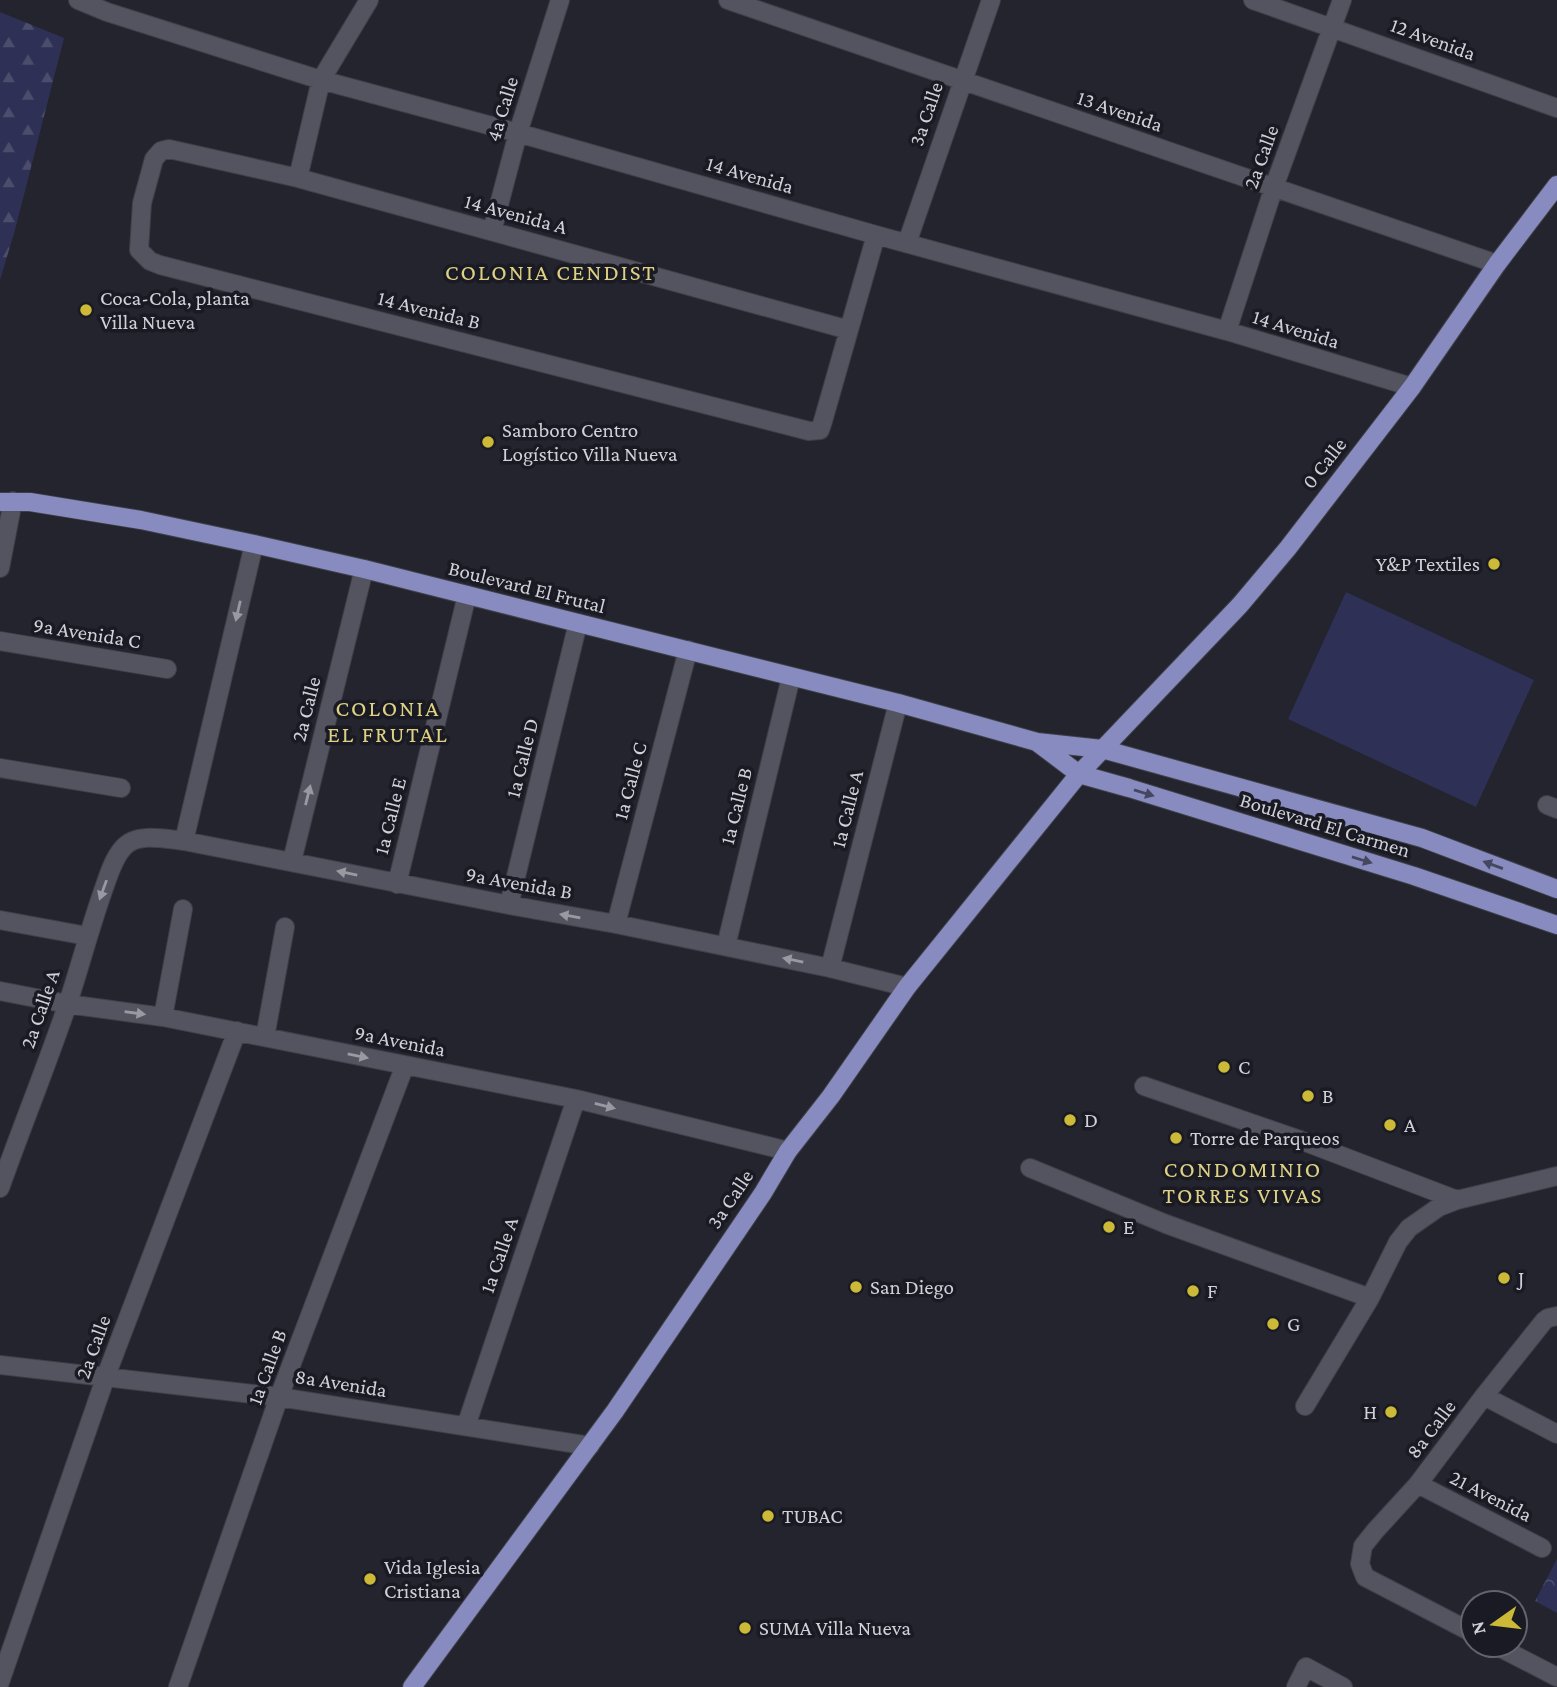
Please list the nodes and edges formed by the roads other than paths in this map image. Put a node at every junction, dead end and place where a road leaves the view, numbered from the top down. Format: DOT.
graph roads {
  1 [pos="78,0"];
  2 [pos="369,0"];
  3 [pos="559,0"];
  4 [pos="728,0"];
  5 [pos="991,0"];
  6 [pos="1253,0"];
  7 [pos="1342,0"];
  8 [pos="110,6"];
  9 [pos="1333,28"];
  10 [pos="321,80"];
  11 [pos="962,81"];
  12 [pos="1557,108"];
  13 [pos="518,133"];
  14 [pos="169,149"];
  15 [pos="298,178"];
  16 [pos="1557,186"];
  17 [pos="1274,187"];
  18 [pos="492,232"];
  19 [pos="876,235"];
  20 [pos="906,243"];
  21 [pos="1497,264"];
  22 [pos="849,330"];
  23 [pos="1227,331"];
  24 [pos="1412,387"];
  25 [pos="6,501"];
  26 [pos="254,544"];
  27 [pos="0,568"];
  28 [pos="364,569"];
  29 [pos="467,595"];
  30 [pos="578,623"];
  31 [pos="0,641"];
  32 [pos="688,650"];
  33 [pos="167,669"];
  34 [pos="791,677"];
  35 [pos="898,703"];
  36 [pos="1037,742"];
  37 [pos="1102,749"];
  38 [pos="0,768"];
  39 [pos="1079,775"];
  40 [pos="121,788"];
  41 [pos="184,841"];
  42 [pos="123,846"];
  43 [pos="292,861"];
  44 [pos="397,884"];
  45 [pos="1557,889"];
  46 [pos="509,905"];
  47 [pos="183,909"];
  48 [pos="0,920"];
  49 [pos="616,924"];
  50 [pos="1557,925"];
  51 [pos="285,927"];
  52 [pos="87,936"];
  53 [pos="726,946"];
  54 [pos="830,968"];
  55 [pos="907,986"];
  56 [pos="0,990"];
  57 [pos="67,1004"];
  58 [pos="163,1017"];
  59 [pos="237,1031"];
  60 [pos="265,1037"];
  61 [pos="405,1065"];
  62 [pos="1144,1086"];
  63 [pos="576,1099"];
  64 [pos="788,1151"];
  65 [pos="1030,1168"];
  66 [pos="1557,1176"];
  67 [pos="0,1188"];
  68 [pos="1457,1200"];
  69 [pos="1370,1298"];
  70 [pos="1557,1316"];
  71 [pos="0,1365"];
  72 [pos="106,1376"];
  73 [pos="279,1396"];
  74 [pos="1484,1396"];
  75 [pos="1305,1406"];
  76 [pos="466,1426"];
  77 [pos="1557,1434"];
  78 [pos="590,1446"];
  79 [pos="1418,1484"];
  80 [pos="1542,1548"];
  81 [pos="1459,1626"];
  82 [pos="1522,1659"];
  83 [pos="1557,1677"];
  84 [pos="0,1682"];
  85 [pos="178,1687"];
  86 [pos="412,1687"];
  87 [pos="1296,1687"];
  88 [pos="1343,1687"];
  1 -- 8 [label="street, 14 Avenida"];
  2 -- 10 [label="street"];
  3 -- 13 [label="street, 4a Calle"];
  4 -- 11 [label="street, 13 Avenida"];
  5 -- 11 [label="street, 3a Calle"];
  6 -- 9 [label="street, 12 Avenida"];
  7 -- 9 [label="street, 2a Calle"];
  8 -- 10 [label="street, 14 Avenida"];
  9 -- 12 [label="street, 12 Avenida"];
  9 -- 17 [label="street, 2a Calle"];
  10 -- 13 [label="street, 14 Avenida"];
  10 -- 15 [label="street"];
  11 -- 17 [label="street, 13 Avenida"];
  11 -- 20 [label="street, 3a Calle"];
  13 -- 18 [label="street, 4a Calle"];
  13 -- 19 [label="street, 14 Avenida"];
  14 -- 15 [label="street, 14 Avenida A"];
  14 -- 22 [label="street, 14 Avenida B"];
  15 -- 18 [label="street, 14 Avenida A"];
  16 -- 21 [label="main road, 0 Calle"];
  17 -- 21 [label="street, 13 Avenida"];
  17 -- 23 [label="street, 2a Calle"];
  18 -- 22 [label="street, 14 Avenida A"];
  19 -- 20 [label="street, 14 Avenida"];
  19 -- 22 [label="street"];
  20 -- 23 [label="street, 14 Avenida"];
  21 -- 24 [label="main road, 0 Calle"];
  23 -- 24 [label="street, 14 Avenida"];
  24 -- 37 [label="main road, 0 Calle"];
  25 -- 26 [label="main road, Boulevard El Frutal"];
  25 -- 27 [label="street"];
  26 -- 28 [label="main road, Boulevard El Frutal"];
  26 -- 41 [label="street, one-way"];
  28 -- 29 [label="main road, Boulevard El Frutal"];
  43 -- 28 [label="street, 2a Calle, one-way"];
  29 -- 30 [label="main road, Boulevard El Frutal"];
  29 -- 44 [label="street, 1a Calle E"];
  30 -- 32 [label="main road, Boulevard El Frutal"];
  30 -- 46 [label="street, 1a Calle D"];
  31 -- 33 [label="street, 9a Avenida C"];
  32 -- 34 [label="main road, Boulevard El Frutal"];
  32 -- 49 [label="street, 1a Calle C"];
  34 -- 35 [label="main road, Boulevard El Frutal"];
  34 -- 53 [label="street, 1a Calle B"];
  35 -- 36 [label="main road, Boulevard El Frutal"];
  35 -- 54 [label="street, 1a Calle A"];
  36 -- 37 [label="main road, Boulevard El Frutal"];
  36 -- 39 [label="main road, Boulevard El Frutal"];
  37 -- 39 [label="main road, 3a Calle"];
  45 -- 37 [label="main road, Boulevard El Carmen, one-way"];
  38 -- 40 [label="street"];
  39 -- 50 [label="main road, Boulevard El Carmen, one-way"];
  39 -- 55 [label="main road, 3a Calle"];
  41 -- 42 [label="street, 9a Avenida B"];
  41 -- 43 [label="street, 9a Avenida B"];
  42 -- 52 [label="street, 2a Calle A, one-way"];
  44 -- 43 [label="street, 9a Avenida B, one-way"];
  44 -- 46 [label="street, 9a Avenida B"];
  49 -- 46 [label="street, 9a Avenida B, one-way"];
  47 -- 58 [label="street"];
  48 -- 52 [label="street"];
  49 -- 53 [label="street, 9a Avenida B"];
  51 -- 60 [label="street"];
  52 -- 57 [label="street, 2a Calle A"];
  54 -- 53 [label="street, 9a Avenida B, one-way"];
  54 -- 55 [label="street, 9a Avenida B"];
  55 -- 64 [label="main road, 3a Calle"];
  56 -- 57 [label="street, 9a Avenida"];
  57 -- 58 [label="street, 9a Avenida, one-way"];
  57 -- 67 [label="street, 2a Calle A"];
  58 -- 59 [label="street, 9a Avenida"];
  59 -- 60 [label="street, 9a Avenida"];
  59 -- 72 [label="street, 2a Calle"];
  60 -- 61 [label="street, 9a Avenida, one-way"];
  61 -- 63 [label="street, 9a Avenida"];
  61 -- 73 [label="street, 1a Calle B"];
  62 -- 68 [label="street"];
  63 -- 64 [label="street, 9a Avenida, one-way"];
  63 -- 76 [label="street, 1a Calle A"];
  64 -- 78 [label="main road, 3a Calle"];
  65 -- 69 [label="street"];
  66 -- 68 [label="street"];
  68 -- 69 [label="street"];
  69 -- 75 [label="street"];
  70 -- 74 [label="street, 8a Calle"];
  71 -- 72 [label="street, 8a Avenida"];
  72 -- 73 [label="street, 8a Avenida"];
  72 -- 84 [label="street, 2a Calle"];
  73 -- 76 [label="street, 8a Avenida"];
  73 -- 85 [label="street, 1a Calle B"];
  74 -- 77 [label="street"];
  74 -- 79 [label="street, 8a Calle"];
  76 -- 78 [label="street, 8a Avenida"];
  78 -- 86 [label="main road, 3a Calle"];
  79 -- 80 [label="street, 21 Avenida"];
  79 -- 81 [label="street, 8a Calle"];
  82 -- 83 [label="street"];
  87 -- 88 [label="street"];
}
